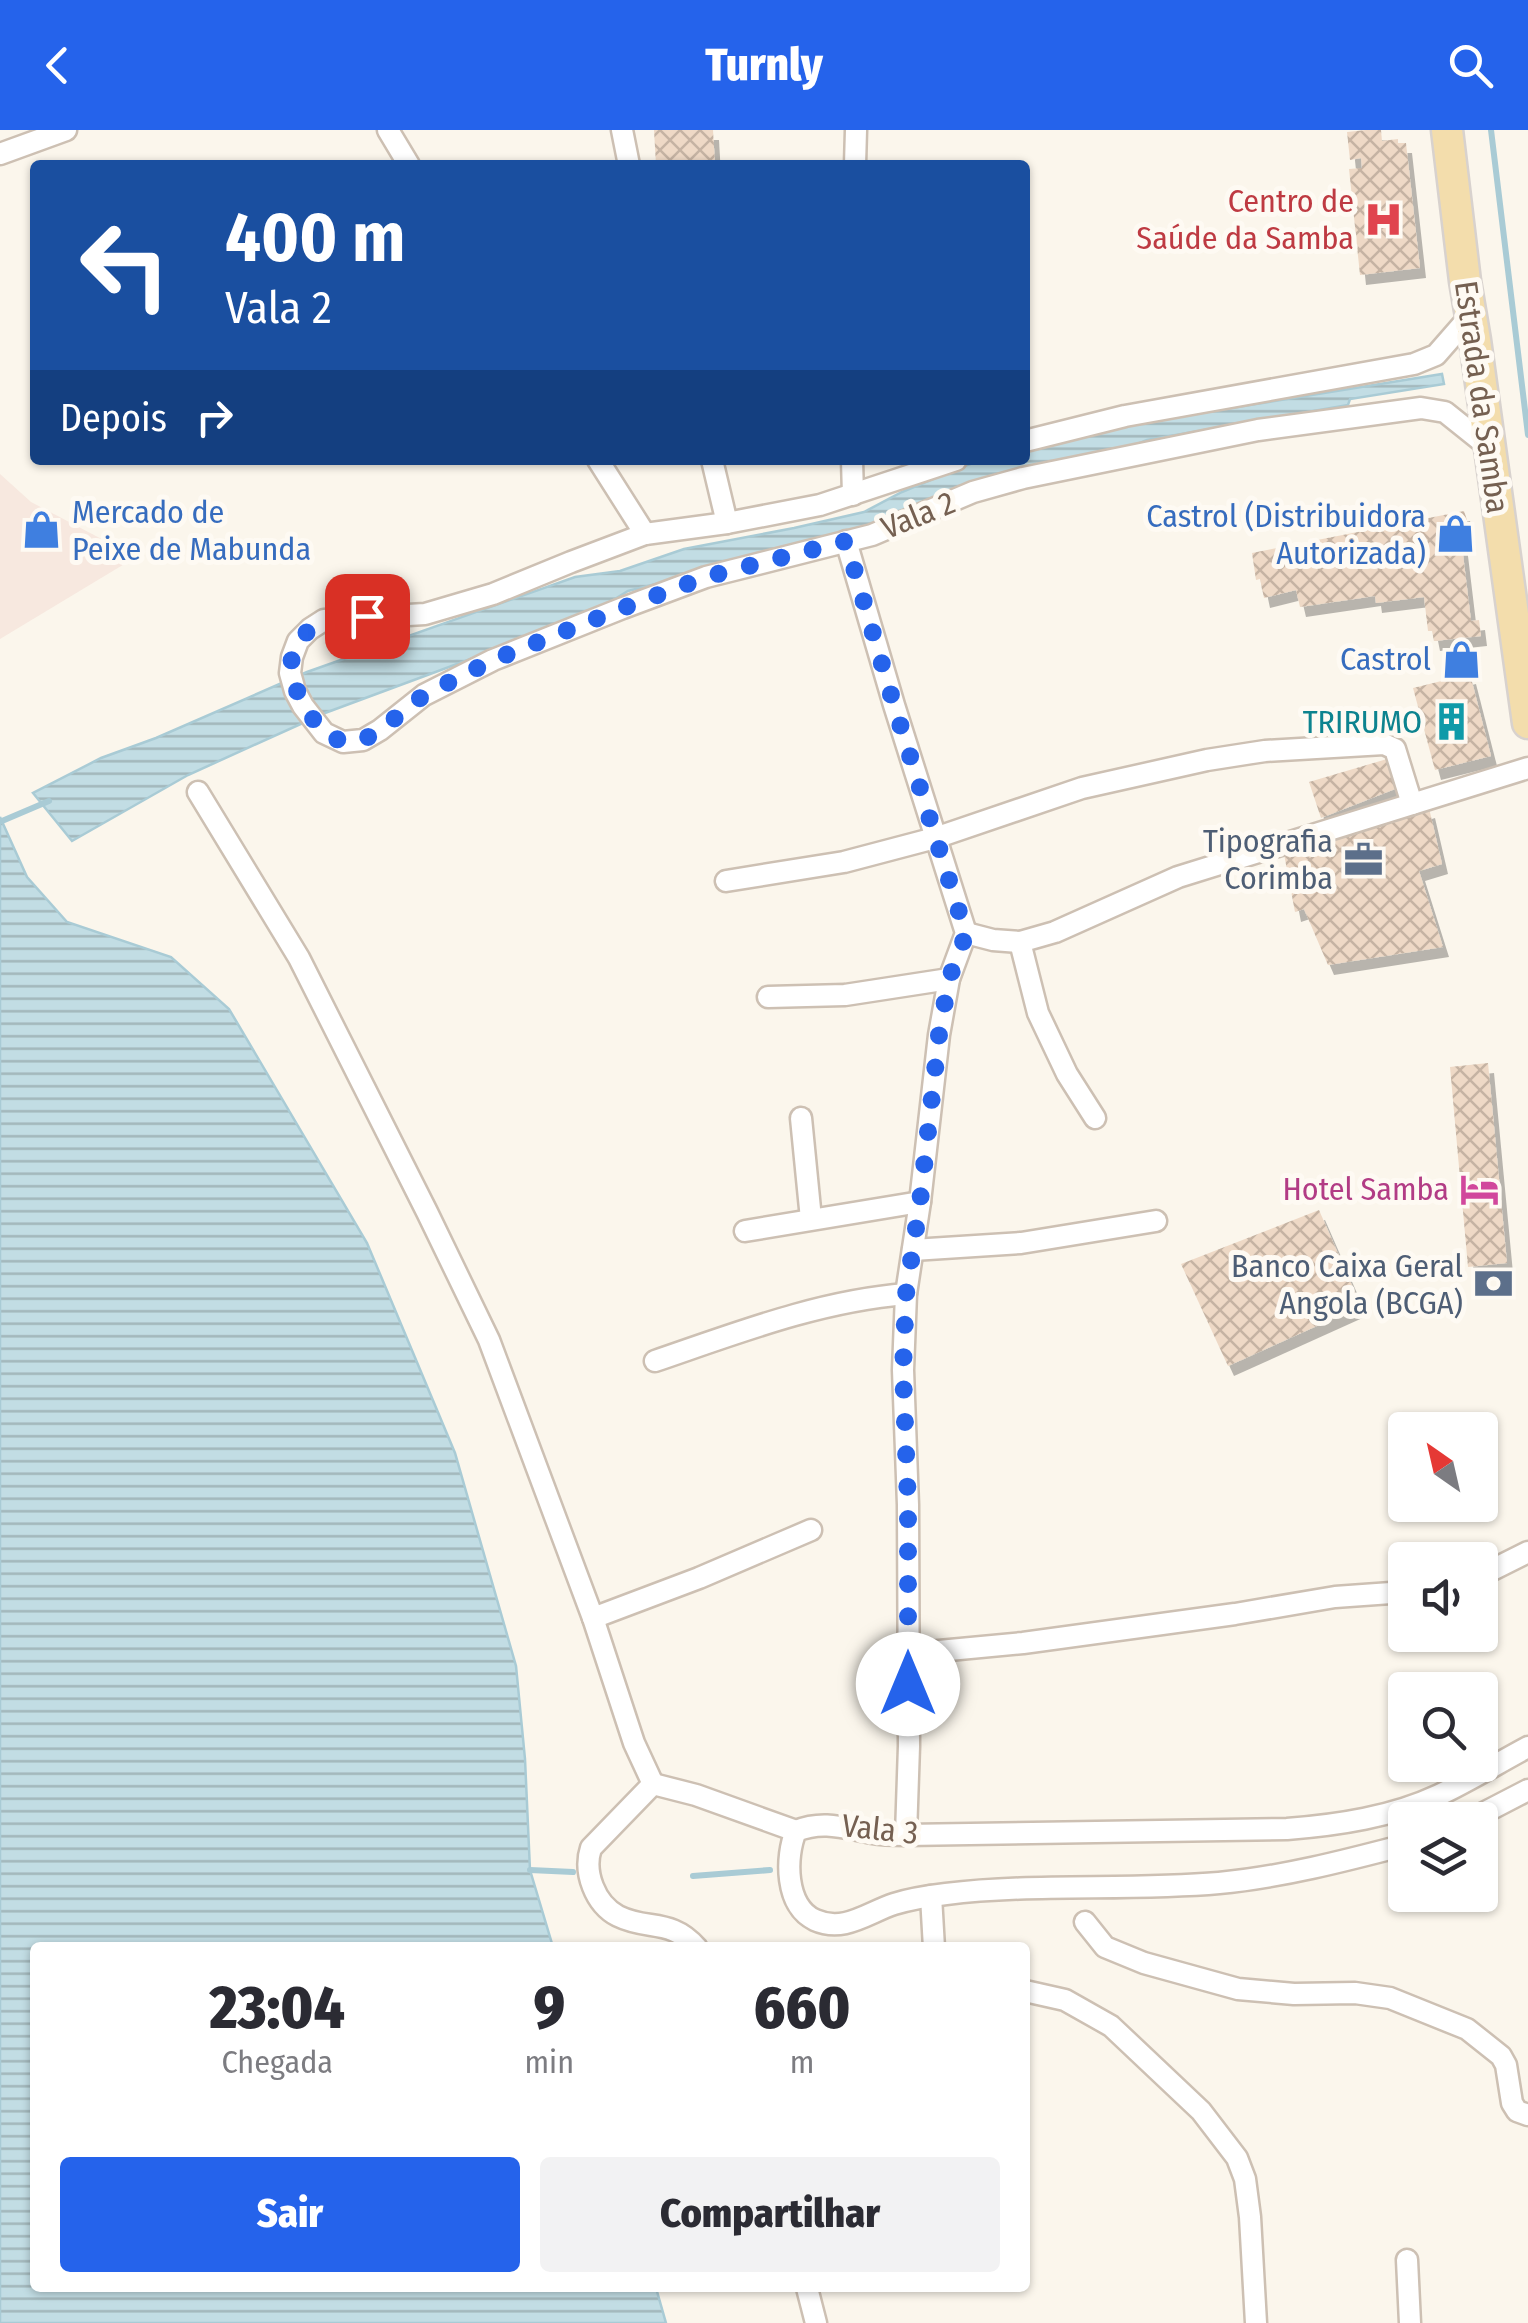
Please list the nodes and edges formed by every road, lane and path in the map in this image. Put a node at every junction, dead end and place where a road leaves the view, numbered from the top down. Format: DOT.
graph roads {
  1 [pos="66,130"];
  2 [pos="388,130"];
  3 [pos="622,130"];
  4 [pos="856,130"];
  5 [pos="1447,130"];
  6 [pos="1467,130"];
  7 [pos="0,154"];
  8 [pos="406,160"];
  9 [pos="628,160"];
  10 [pos="855,160"];
  11 [pos="1471,315"];
  12 [pos="1030,440"];
  13 [pos="1490,448"];
  14 [pos="601,465"];
  15 [pos="713,465"];
  16 [pos="852,465"];
  17 [pos="942,465"];
  18 [pos="853,496"];
  19 [pos="726,523"];
  20 [pos="646,534"];
  21 [pos="846,541"];
  22 [pos="1528,605"];
  23 [pos="1528,723"];
  24 [pos="1528,768"];
  25 [pos="198,792"];
  26 [pos="1412,804"];
  27 [pos="935,838"];
  28 [pos="726,881"];
  29 [pos="966,934"];
  30 [pos="1020,942"];
  31 [pos="949,979"];
  32 [pos="768,997"];
  33 [pos="802,1118"];
  34 [pos="1094,1118"];
  35 [pos="920,1202"];
  36 [pos="811,1219"];
  37 [pos="1156,1222"];
  38 [pos="745,1231"];
  39 [pos="913,1250"];
  40 [pos="906,1294"];
  41 [pos="655,1361"];
  42 [pos="811,1530"];
  43 [pos="1528,1552"];
  44 [pos="1498,1567"];
  45 [pos="1388,1593"];
  46 [pos="593,1618"];
  47 [pos="907,1654"];
  48 [pos="1528,1747"];
  49 [pos="653,1784"];
  50 [pos="1528,1790"];
  51 [pos="1498,1806"];
  52 [pos="906,1835"];
  53 [pos="793,1838"];
  54 [pos="1388,1849"];
  55 [pos="930,1896"];
  56 [pos="1084,1922"];
  57 [pos="693,1942"];
  58 [pos="934,1942"];
  59 [pos="1030,1992"];
  60 [pos="1528,2115"];
  61 [pos="1406,2260"];
  62 [pos="808,2292"];
  63 [pos="816,2323"];
  64 [pos="1256,2323"];
  65 [pos="1410,2323"];
  1 -- 7 [label="street"];
  2 -- 8 [label="street"];
  3 -- 9 [label="street"];
  4 -- 10 [label="street"];
  5 -- 11 [label="main road, Estrada da Samba"];
  6 -- 22 [label="main road, Estrada da Samba"];
  11 -- 12 [label="street"];
  11 -- 13 [label="main road, Estrada da Samba"];
  13 -- 21 [label="street, Vala 2"];
  13 -- 23 [label="main road, Estrada da Samba"];
  14 -- 20 [label="street"];
  15 -- 19 [label="street"];
  16 -- 18 [label="street"];
  17 -- 18 [label="street, Vala 2"];
  18 -- 19 [label="street, Vala 2"];
  19 -- 20 [label="street, Vala 2"];
  20 -- 21 [label="street, Vala 2"];
  21 -- 27 [label="street"];
  24 -- 26 [label="street"];
  25 -- 46 [label="street"];
  26 -- 27 [label="street"];
  26 -- 30 [label="street"];
  27 -- 28 [label="street"];
  27 -- 29 [label="street"];
  29 -- 30 [label="street"];
  29 -- 31 [label="street"];
  30 -- 34 [label="street"];
  31 -- 32 [label="street"];
  31 -- 35 [label="street"];
  33 -- 36 [label="street"];
  35 -- 36 [label="street"];
  35 -- 39 [label="street"];
  36 -- 38 [label="street"];
  37 -- 39 [label="street"];
  39 -- 40 [label="street"];
  40 -- 41 [label="street"];
  40 -- 47 [label="street"];
  42 -- 46 [label="street"];
  43 -- 44 [label="street"];
  45 -- 47 [label="street"];
  46 -- 49 [label="street"];
  47 -- 52 [label="street"];
  48 -- 52 [label="street, Vala 3"];
  49 -- 53 [label="street"];
  49 -- 57 [label="street"];
  50 -- 51 [label="street"];
  52 -- 53 [label="street, Vala 3"];
  53 -- 55 [label="street, Vala 3"];
  54 -- 55 [label="street, Vala 3"];
  55 -- 58 [label="street"];
  56 -- 60 [label="street"];
  59 -- 64 [label="street"];
  61 -- 65 [label="street"];
  62 -- 63 [label="street"];
}
